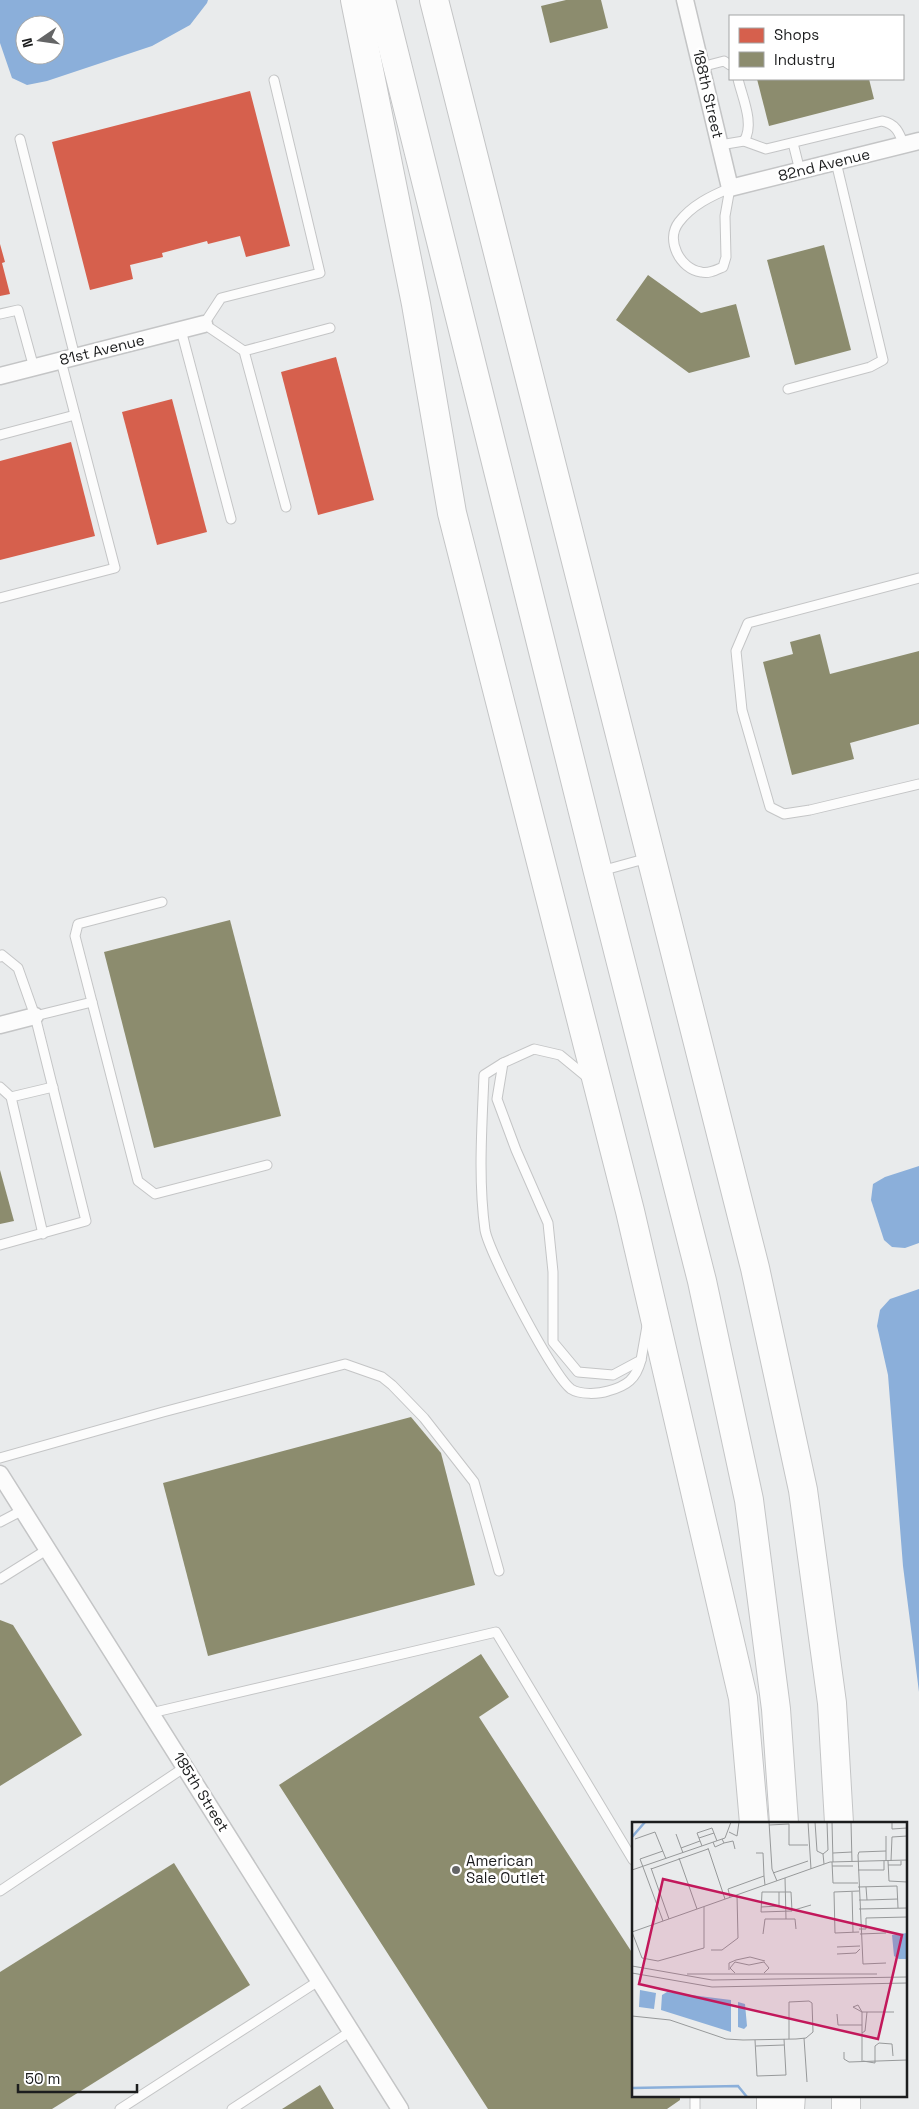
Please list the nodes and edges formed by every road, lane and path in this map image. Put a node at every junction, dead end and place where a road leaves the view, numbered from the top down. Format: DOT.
graph roads {
  1 [pos="355,0"];
  2 [pos="381,0"];
  3 [pos="434,0"];
  4 [pos="686,0"];
  5 [pos="729,64"];
  6 [pos="701,67"];
  7 [pos="274,80"];
  8 [pos="738,80"];
  9 [pos="20,139"];
  10 [pos="744,141"];
  11 [pos="793,143"];
  12 [pos="911,143"];
  13 [pos="720,145"];
  14 [pos="836,162"];
  15 [pos="800,171"];
  16 [pos="730,188"];
  17 [pos="0,314"];
  18 [pos="204,324"];
  19 [pos="330,328"];
  20 [pos="181,330"];
  21 [pos="244,350"];
  22 [pos="68,359"];
  23 [pos="34,368"];
  24 [pos="0,376"];
  25 [pos="788,389"];
  26 [pos="75,415"];
  27 [pos="0,435"];
  28 [pos="286,506"];
  29 [pos="232,519"];
  30 [pos="919,578"];
  31 [pos="0,598"];
  32 [pos="919,784"];
  33 [pos="651,858"];
  34 [pos="598,872"];
  35 [pos="162,902"];
  36 [pos="1,955"];
  37 [pos="92,1002"];
  38 [pos="35,1016"];
  39 [pos="0,1025"];
  40 [pos="503,1063"];
  41 [pos="598,1086"];
  42 [pos="0,1087"];
  43 [pos="52,1087"];
  44 [pos="11,1097"];
  45 [pos="267,1165"];
  46 [pos="44,1234"];
  47 [pos="0,1245"];
  48 [pos="651,1302"];
  49 [pos="640,1360"];
  50 [pos="0,1458"];
  51 [pos="0,1474"];
  52 [pos="22,1510"];
  53 [pos="0,1522"];
  54 [pos="48,1549"];
  55 [pos="500,1571"];
  56 [pos="0,1579"];
  57 [pos="152,1713"];
  58 [pos="185,1767"];
  59 [pos="754,1822"];
  60 [pos="784,1822"];
  61 [pos="839,1822"];
  62 [pos="632,1858"];
  63 [pos="0,1891"];
  64 [pos="320,1980"];
  65 [pos="351,2031"];
  66 [pos="695,2096"];
  67 [pos="771,2096"];
  68 [pos="791,2096"];
  69 [pos="846,2096"];
  70 [pos="120,2109"];
  71 [pos="232,2109"];
  72 [pos="400,2109"];
  73 [pos="695,2109"];
  74 [pos="771,2109"];
  75 [pos="790,2109"];
  76 [pos="846,2109"];
  1 -- 41 [label="highway"];
  2 -- 34 [label="highway"];
  3 -- 33 [label="highway"];
  4 -- 6 [label="street, 188th Street"];
  5 -- 6 [label="lane"];
  6 -- 13 [label="street, 188th Street"];
  7 -- 18 [label="lane"];
  8 -- 10 [label="lane"];
  9 -- 22 [label="lane"];
  10 -- 11 [label="lane"];
  10 -- 13 [label="lane"];
  11 -- 12 [label="lane"];
  11 -- 15 [label="lane"];
  12 -- 14 [label="street, 82nd Avenue"];
  13 -- 16 [label="street, 188th Street"];
  14 -- 15 [label="street, 82nd Avenue"];
  14 -- 25 [label="lane"];
  15 -- 16 [label="street, 82nd Avenue"];
  16 -- 16 [label="lane"];
  17 -- 23 [label="lane"];
  18 -- 20 [label="street, 81st Avenue"];
  18 -- 21 [label="lane"];
  19 -- 21 [label="lane"];
  20 -- 22 [label="street, 81st Avenue"];
  20 -- 29 [label="lane"];
  21 -- 28 [label="lane"];
  22 -- 23 [label="street, 81st Avenue"];
  22 -- 26 [label="lane"];
  23 -- 24 [label="street, 81st Avenue"];
  26 -- 27 [label="lane"];
  26 -- 31 [label="lane"];
  30 -- 32 [label="lane"];
  33 -- 34 [label="lane"];
  33 -- 61 [label="highway"];
  34 -- 60 [label="highway"];
  35 -- 37 [label="lane"];
  36 -- 38 [label="lane"];
  37 -- 38 [label="lane"];
  37 -- 45 [label="lane"];
  38 -- 39 [label="street"];
  38 -- 43 [label="lane"];
  40 -- 41 [label="lane"];
  40 -- 49 [label="lane"];
  40 -- 49 [label="lane"];
  41 -- 48 [label="highway"];
  42 -- 44 [label="lane"];
  43 -- 44 [label="lane"];
  43 -- 46 [label="lane"];
  44 -- 46 [label="lane"];
  46 -- 47 [label="lane"];
  48 -- 49 [label="lane"];
  48 -- 59 [label="highway"];
  50 -- 55 [label="lane"];
  51 -- 52 [label="street, 185th Street"];
  52 -- 53 [label="lane"];
  52 -- 54 [label="street, 185th Street"];
  54 -- 56 [label="lane"];
  54 -- 57 [label="street, 185th Street"];
  57 -- 58 [label="street, 185th Street"];
  57 -- 62 [label="lane"];
  58 -- 63 [label="lane"];
  58 -- 64 [label="street, 185th Street"];
  64 -- 65 [label="street, 185th Street"];
  64 -- 70 [label="lane"];
  65 -- 71 [label="lane"];
  65 -- 72 [label="street, 185th Street"];
  66 -- 73 [label="lane"];
  67 -- 74 [label="highway"];
  68 -- 75 [label="highway"];
  69 -- 76 [label="highway"];
}
